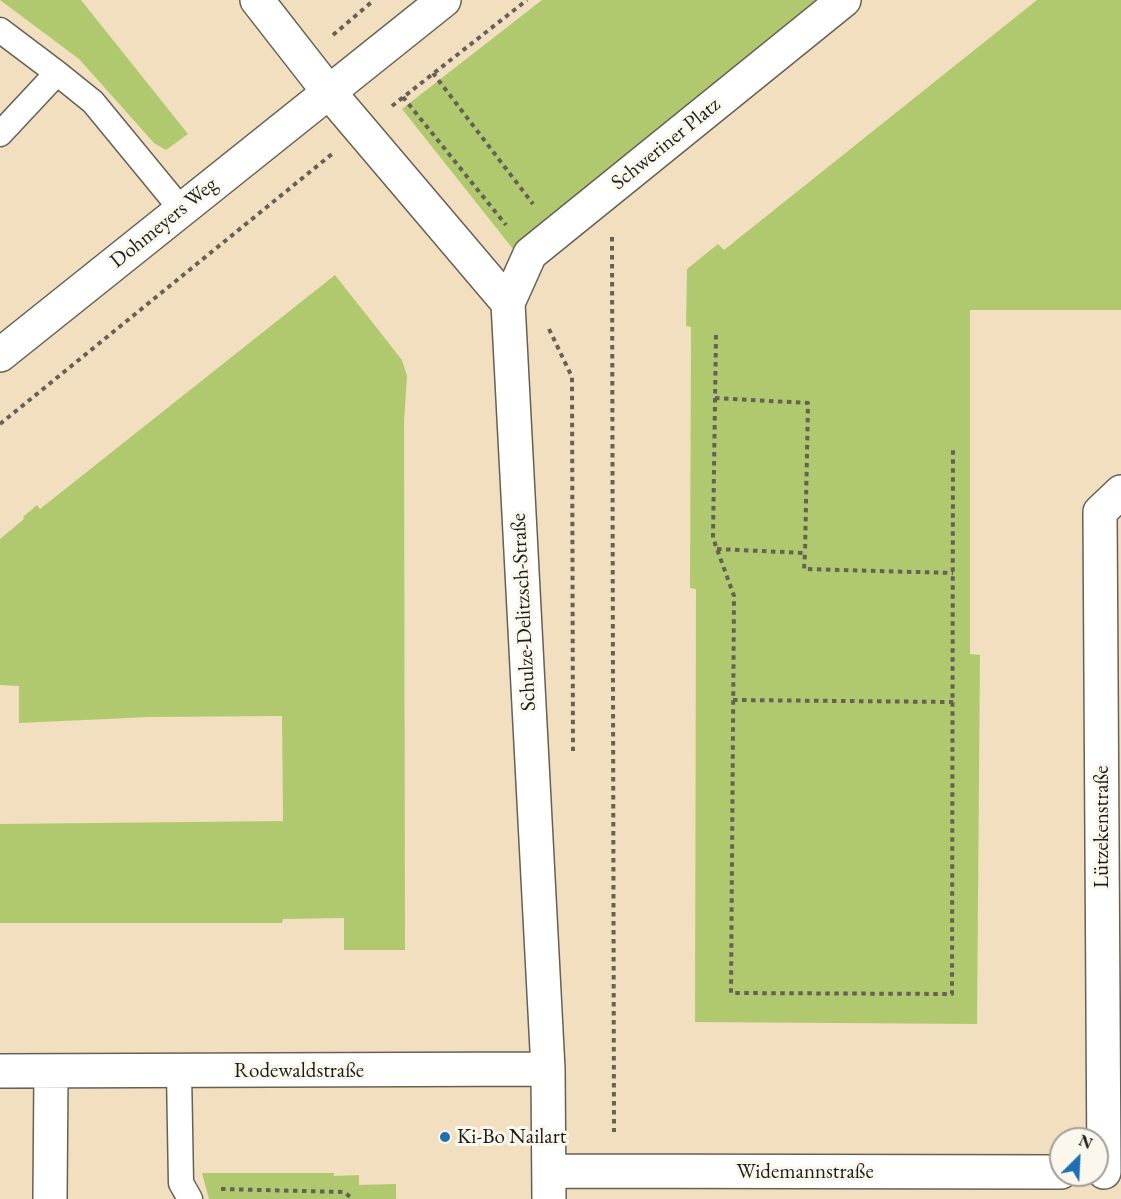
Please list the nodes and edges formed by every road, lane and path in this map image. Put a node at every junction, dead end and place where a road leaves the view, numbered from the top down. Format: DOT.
graph roads {
  1 [pos="257,0"];
  2 [pos="444,0"];
  3 [pos="527,0"];
  4 [pos="844,0"];
  5 [pos="0,30"];
  6 [pos="57,73"];
  7 [pos="433,74"];
  8 [pos="328,91"];
  9 [pos="403,97"];
  10 [pos="361,131"];
  11 [pos="0,134"];
  12 [pos="612,187"];
  13 [pos="181,208"];
  14 [pos="556,233"];
  15 [pos="530,254"];
  16 [pos="508,303"];
  17 [pos="716,335"];
  18 [pos="0,355"];
  19 [pos="715,398"];
  20 [pos="0,424"];
  21 [pos="953,449"];
  22 [pos="1121,492"];
  23 [pos="717,549"];
  24 [pos="805,553"];
  25 [pos="953,573"];
  26 [pos="733,700"];
  27 [pos="954,702"];
  28 [pos="548,1069"];
  29 [pos="0,1071"];
  30 [pos="51,1072"];
  31 [pos="179,1072"];
  32 [pos="1107,1127"];
  33 [pos="615,1172"];
  34 [pos="1049,1172"];
  35 [pos="549,1185"];
  36 [pos="187,1194"];
  37 [pos="50,1199"];
  38 [pos="353,1199"];
  1 -- 8 [label="street"];
  2 -- 8 [label="street"];
  3 -- 7 [label="path"];
  4 -- 12 [label="street, Schweriner Platz"];
  5 -- 6 [label="lane"];
  6 -- 11 [label="lane"];
  6 -- 13 [label="lane"];
  7 -- 9 [label="path"];
  7 -- 14 [label="path"];
  8 -- 10 [label="street"];
  8 -- 13 [label="street, Dohmeyers Weg"];
  9 -- 10 [label="path"];
  9 -- 15 [label="path"];
  10 -- 16 [label="street"];
  10 -- 20 [label="path"];
  12 -- 14 [label="street, Schweriner Platz"];
  12 -- 33 [label="path"];
  13 -- 18 [label="street, Dohmeyers Weg"];
  14 -- 15 [label="street, Schweriner Platz"];
  15 -- 16 [label="street, Schweriner Platz"];
  16 -- 28 [label="street, Schulze-Delitzsch-Straße"];
  17 -- 19 [label="path"];
  19 -- 23 [label="path"];
  19 -- 24 [label="path"];
  21 -- 25 [label="path"];
  22 -- 32 [label="street, Lützekenstraße"];
  23 -- 24 [label="path"];
  23 -- 26 [label="path"];
  24 -- 25 [label="path"];
  25 -- 27 [label="path"];
  26 -- 27 [label="path"];
  26 -- 27 [label="path"];
  28 -- 31 [label="street, Rodewaldstraße"];
  28 -- 35 [label="street, Schulze-Delitzsch-Straße"];
  29 -- 30 [label="street, Rodewaldstraße"];
  30 -- 31 [label="street, Rodewaldstraße"];
  30 -- 37 [label="street"];
  31 -- 36 [label="lane"];
  33 -- 34 [label="street, Widemannstraße"];
  33 -- 35 [label="street, Widemannstraße"];
  36 -- 38 [label="path"];
}
